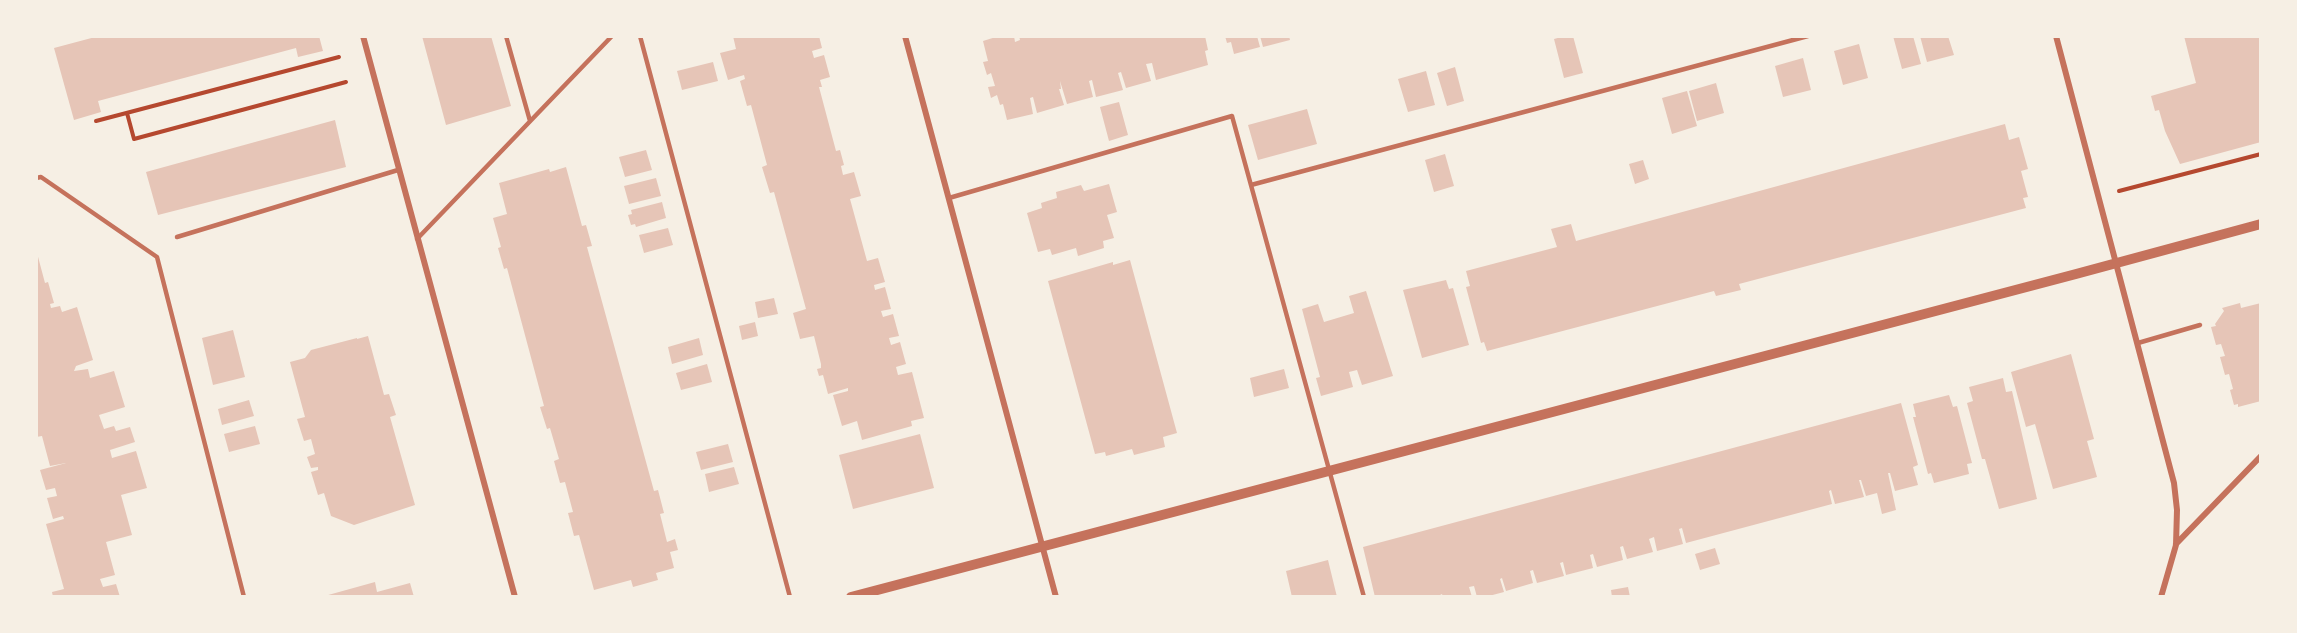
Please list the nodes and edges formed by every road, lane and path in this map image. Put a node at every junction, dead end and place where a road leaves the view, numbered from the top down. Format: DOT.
graph roads {
  1 [pos="363,36"];
  2 [pos="506,36"];
  3 [pos="612,36"];
  4 [pos="640,36"];
  5 [pos="905,36"];
  6 [pos="1808,36"];
  7 [pos="2056,36"];
  8 [pos="339,57"];
  9 [pos="345,82"];
  10 [pos="127,113"];
  11 [pos="96,121"];
  12 [pos="530,121"];
  13 [pos="2261,154"];
  14 [pos="398,170"];
  15 [pos="36,178"];
  16 [pos="1251,185"];
  17 [pos="2099,196"];
  18 [pos="949,198"];
  19 [pos="2261,224"];
  20 [pos="177,237"];
  21 [pos="417,239"];
  22 [pos="2117,264"];
  23 [pos="2200,325"];
  24 [pos="2138,343"];
  25 [pos="2261,456"];
  26 [pos="1330,471"];
  27 [pos="2176,545"];
  28 [pos="1042,547"];
  29 [pos="244,597"];
  30 [pos="515,597"];
  31 [pos="790,597"];
  32 [pos="851,597"];
  33 [pos="1056,597"];
  34 [pos="1364,597"];
  35 [pos="2161,597"];
  1 -- 14 [label="street"];
  2 -- 12 [label="lane"];
  3 -- 12 [label="lane"];
  4 -- 31 [label="lane"];
  5 -- 18 [label="street"];
  6 -- 16 [label="lane"];
  7 -- 17 [label="street"];
  8 -- 10 [label="path"];
  9 -- 10 [label="path"];
  10 -- 11 [label="path"];
  12 -- 21 [label="lane"];
  13 -- 17 [label="path"];
  14 -- 20 [label="lane"];
  14 -- 21 [label="street"];
  15 -- 29 [label="lane"];
  16 -- 18 [label="lane"];
  16 -- 26 [label="lane"];
  17 -- 22 [label="street"];
  18 -- 28 [label="street"];
  19 -- 22 [label="street"];
  21 -- 30 [label="street"];
  22 -- 24 [label="street"];
  22 -- 26 [label="street"];
  23 -- 24 [label="lane"];
  24 -- 27 [label="street"];
  25 -- 27 [label="street"];
  26 -- 28 [label="street"];
  26 -- 34 [label="lane"];
  27 -- 35 [label="street"];
  28 -- 32 [label="street"];
  28 -- 33 [label="street"];
}
